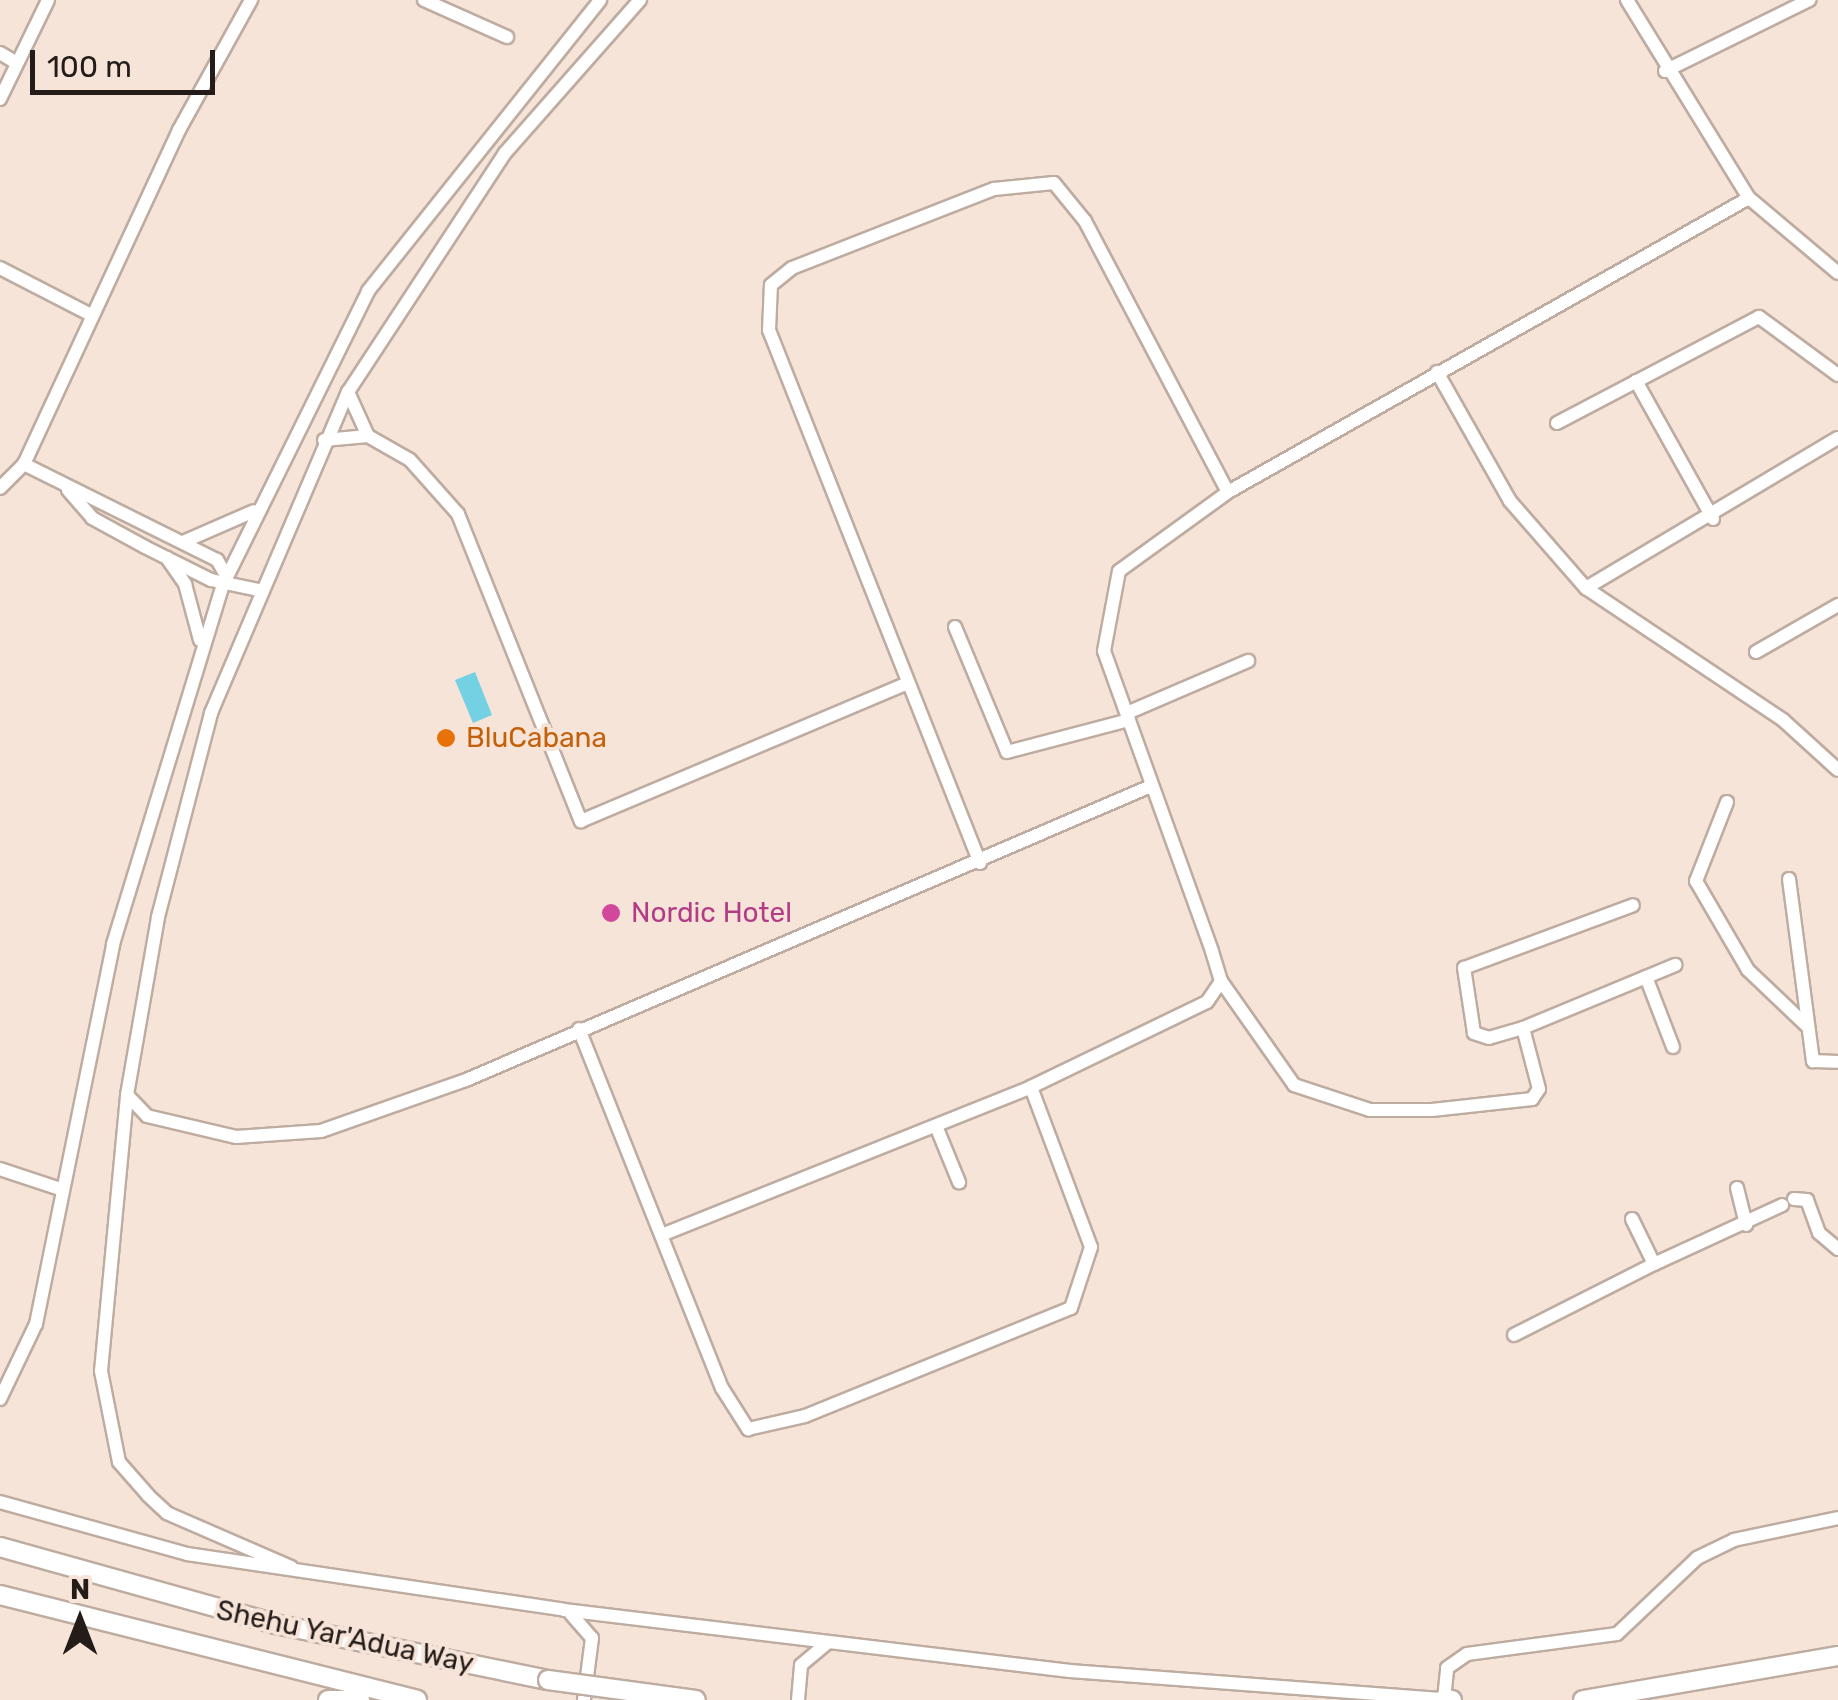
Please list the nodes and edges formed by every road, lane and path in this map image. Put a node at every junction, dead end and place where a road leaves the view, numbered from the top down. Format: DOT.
graph roads {
  1 [pos="48,0"];
  2 [pos="252,0"];
  3 [pos="424,0"];
  4 [pos="600,0"];
  5 [pos="640,0"];
  6 [pos="1627,0"];
  7 [pos="1809,0"];
  8 [pos="507,37"];
  9 [pos="0,53"];
  10 [pos="15,62"];
  11 [pos="1665,71"];
  12 [pos="0,100"];
  13 [pos="1749,198"];
  14 [pos="0,268"];
  15 [pos="1838,273"];
  16 [pos="90,316"];
  17 [pos="1436,372"];
  18 [pos="1838,376"];
  19 [pos="1636,380"];
  20 [pos="348,392"];
  21 [pos="1557,423"];
  22 [pos="368,436"];
  23 [pos="1838,438"];
  24 [pos="324,440"];
  25 [pos="24,464"];
  26 [pos="0,488"];
  27 [pos="68,490"];
  28 [pos="1228,492"];
  29 [pos="255,510"];
  30 [pos="1713,519"];
  31 [pos="184,542"];
  32 [pos="166,555"];
  33 [pos="227,577"];
  34 [pos="1586,588"];
  35 [pos="258,590"];
  36 [pos="1838,604"];
  37 [pos="956,627"];
  38 [pos="200,642"];
  39 [pos="1756,652"];
  40 [pos="1248,662"];
  41 [pos="907,684"];
  42 [pos="1128,716"];
  43 [pos="1838,770"];
  44 [pos="1150,786"];
  45 [pos="1728,802"];
  46 [pos="980,862"];
  47 [pos="1788,879"];
  48 [pos="1634,906"];
  49 [pos="1675,965"];
  50 [pos="1646,977"];
  51 [pos="1221,981"];
  52 [pos="1806,1025"];
  53 [pos="1523,1028"];
  54 [pos="579,1029"];
  55 [pos="1673,1047"];
  56 [pos="1838,1062"];
  57 [pos="1031,1087"];
  58 [pos="127,1095"];
  59 [pos="147,1116"];
  60 [pos="936,1126"];
  61 [pos="124,1127"];
  62 [pos="0,1169"];
  63 [pos="959,1182"];
  64 [pos="1737,1188"];
  65 [pos="60,1189"];
  66 [pos="1632,1220"];
  67 [pos="1746,1225"];
  68 [pos="664,1234"];
  69 [pos="1838,1249"];
  70 [pos="1654,1264"];
  71 [pos="1514,1335"];
  72 [pos="0,1399"];
  73 [pos="0,1502"];
  74 [pos="1838,1518"];
  75 [pos="206,1532"];
  76 [pos="0,1547"];
  77 [pos="198,1556"];
  78 [pos="307,1574"];
  79 [pos="0,1595"];
  80 [pos="564,1610"];
  81 [pos="830,1642"];
  82 [pos="1838,1656"];
  83 [pos="328,1700"];
  84 [pos="360,1700"];
  85 [pos="417,1700"];
  86 [pos="584,1700"];
  87 [pos="696,1700"];
  88 [pos="798,1700"];
  89 [pos="1448,1700"];
  90 [pos="1583,1700"];
  1 -- 10 [label="street"];
  2 -- 16 [label="street"];
  3 -- 8 [label="street"];
  4 -- 29 [label="street"];
  5 -- 20 [label="street"];
  6 -- 11 [label="street"];
  7 -- 11 [label="street"];
  9 -- 10 [label="street"];
  10 -- 12 [label="street"];
  11 -- 13 [label="street"];
  13 -- 15 [label="street"];
  13 -- 17 [label="street"];
  14 -- 16 [label="street"];
  16 -- 25 [label="street"];
  17 -- 28 [label="street"];
  17 -- 34 [label="street"];
  18 -- 19 [label="street"];
  19 -- 21 [label="street"];
  19 -- 30 [label="street"];
  20 -- 22 [label="street"];
  20 -- 24 [label="street"];
  22 -- 24 [label="street"];
  22 -- 41 [label="street"];
  23 -- 30 [label="street"];
  24 -- 35 [label="street"];
  25 -- 26 [label="street"];
  25 -- 27 [label="street"];
  27 -- 31 [label="street"];
  27 -- 32 [label="street"];
  28 -- 41 [label="street"];
  28 -- 42 [label="street"];
  29 -- 31 [label="street"];
  29 -- 33 [label="street"];
  30 -- 34 [label="street"];
  31 -- 33 [label="street"];
  32 -- 33 [label="street"];
  32 -- 38 [label="street"];
  33 -- 35 [label="street"];
  33 -- 38 [label="street"];
  34 -- 43 [label="street"];
  35 -- 58 [label="street"];
  36 -- 39 [label="street"];
  37 -- 42 [label="street"];
  38 -- 65 [label="street"];
  40 -- 42 [label="street"];
  41 -- 46 [label="street"];
  42 -- 44 [label="street"];
  44 -- 46 [label="street"];
  44 -- 51 [label="street"];
  45 -- 52 [label="street"];
  46 -- 54 [label="street"];
  47 -- 52 [label="street"];
  48 -- 53 [label="street"];
  49 -- 50 [label="street"];
  50 -- 53 [label="street"];
  50 -- 55 [label="street"];
  51 -- 53 [label="street"];
  51 -- 57 [label="street"];
  52 -- 56 [label="street"];
  54 -- 59 [label="street"];
  54 -- 68 [label="street"];
  57 -- 60 [label="street"];
  57 -- 68 [label="street"];
  58 -- 59 [label="street"];
  58 -- 61 [label="street"];
  59 -- 61 [label="street"];
  60 -- 63 [label="street"];
  60 -- 68 [label="street"];
  61 -- 75 [label="street"];
  62 -- 65 [label="street"];
  64 -- 67 [label="street"];
  65 -- 72 [label="street"];
  66 -- 70 [label="street"];
  67 -- 69 [label="street"];
  67 -- 70 [label="street"];
  70 -- 71 [label="street"];
  73 -- 77 [label="street"];
  74 -- 89 [label="street"];
  75 -- 77 [label="street"];
  75 -- 78 [label="street"];
  76 -- 87 [label="highway, Shehu Yar'Adua Way, bridge"];
  77 -- 78 [label="street"];
  78 -- 80 [label="street"];
  79 -- 85 [label="highway, Shehu Yar'Adua Way"];
  80 -- 81 [label="street"];
  80 -- 86 [label="street"];
  81 -- 88 [label="street"];
  81 -- 89 [label="street"];
  82 -- 90 [label="highway"];
  83 -- 84 [label="highway"];
}
